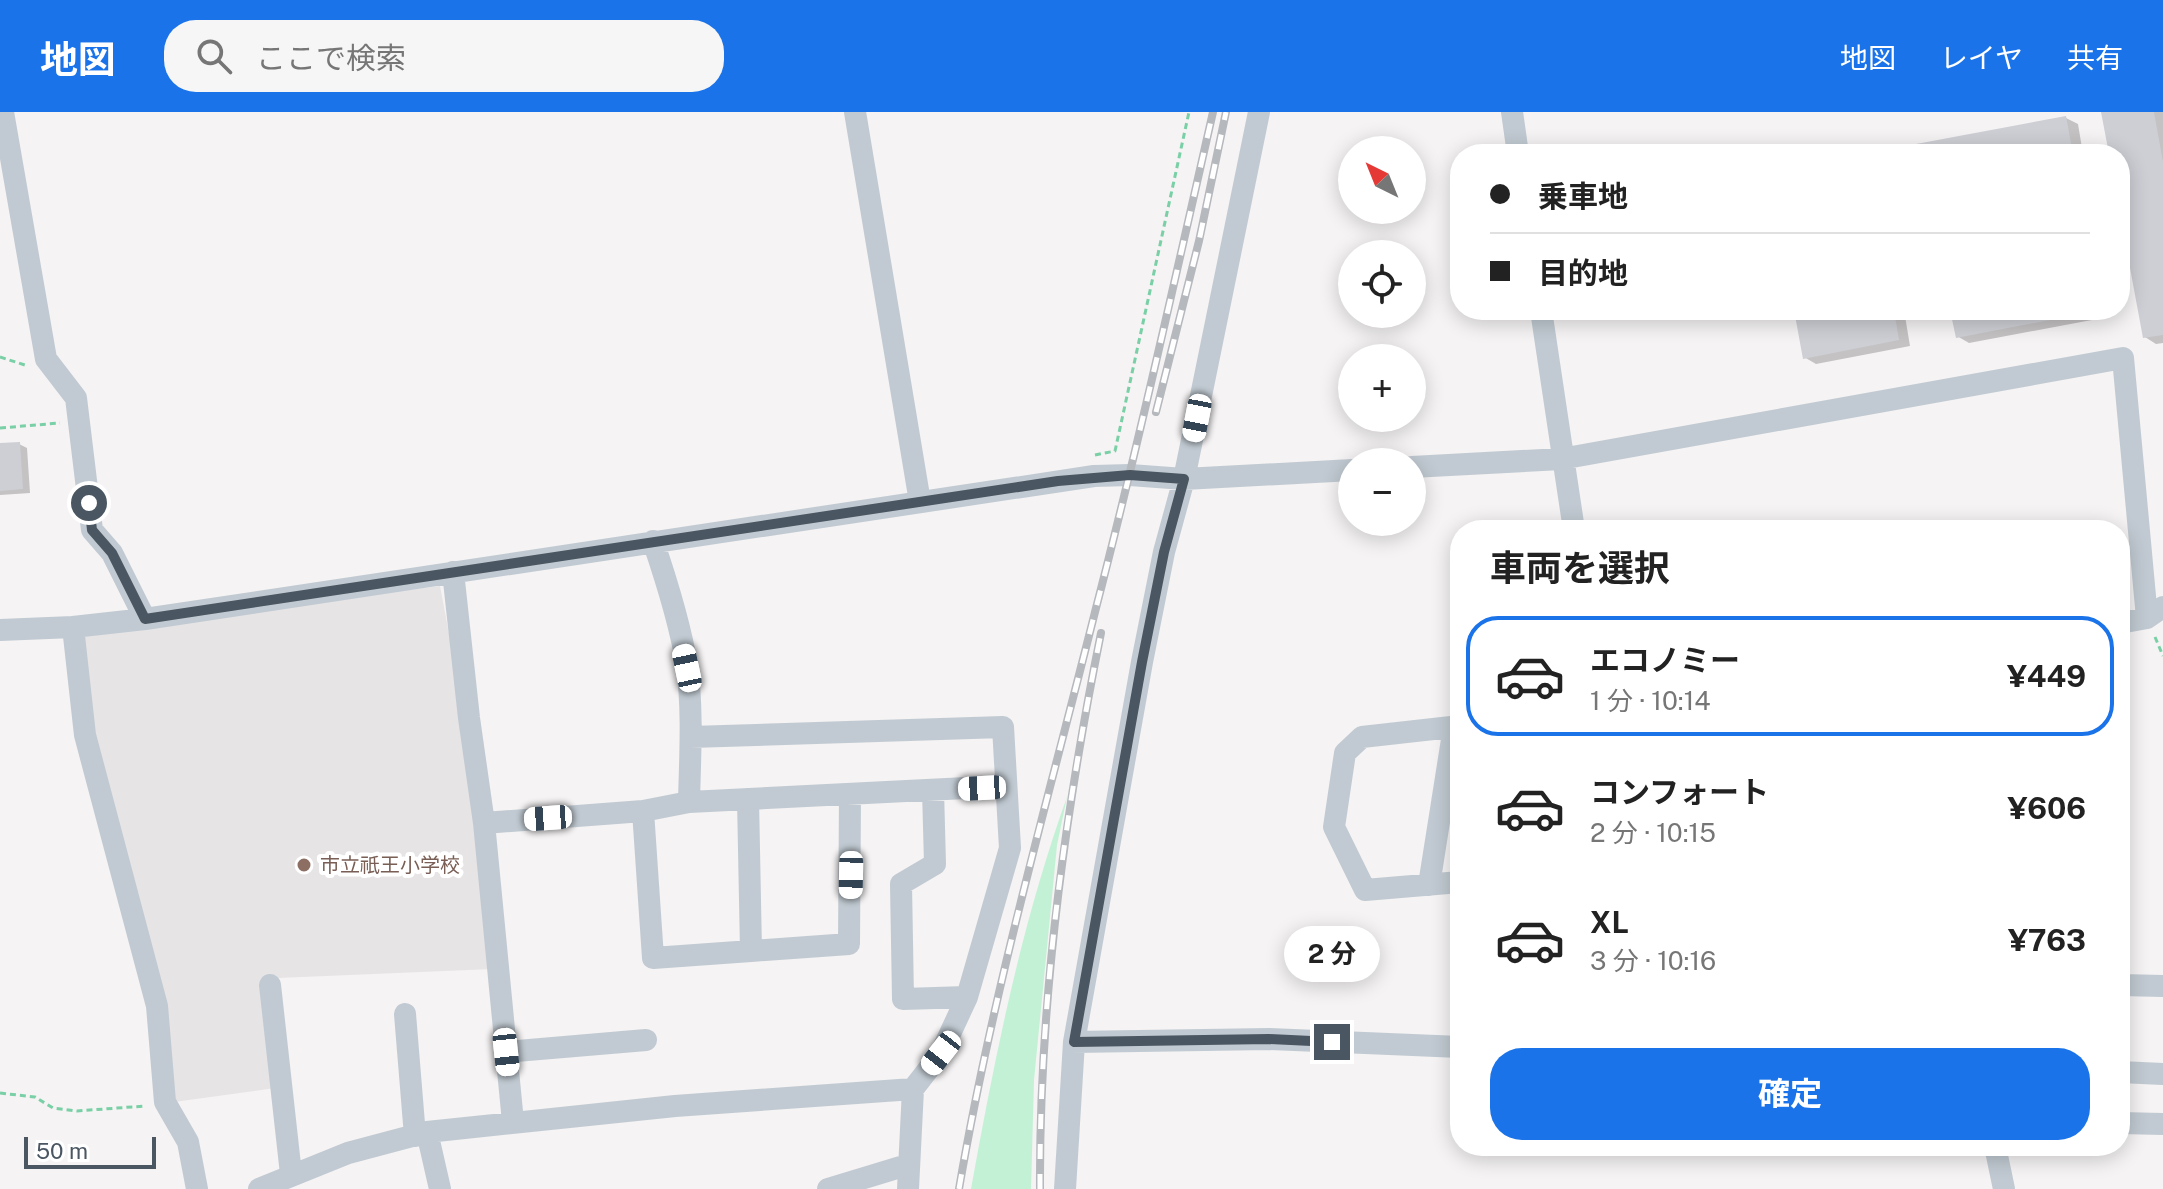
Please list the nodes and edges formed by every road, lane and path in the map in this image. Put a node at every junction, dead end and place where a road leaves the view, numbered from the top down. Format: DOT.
graph roads {
  1 [pos="3,112"];
  2 [pos="855,112"];
  3 [pos="1189,112"];
  4 [pos="1259,112"];
  5 [pos="1512,112"];
  6 [pos="1517,144"];
  7 [pos="1543,320"];
  8 [pos="0,357"];
  9 [pos="48,364"];
  10 [pos="79,421"];
  11 [pos="0,428"];
  12 [pos="1085,457"];
  13 [pos="1561,459"];
  14 [pos="1426,466"];
  15 [pos="1338,471"];
  16 [pos="1184,479"];
  17 [pos="920,502"];
  18 [pos="1572,520"];
  19 [pos="653,541"];
  20 [pos="453,572"];
  21 [pos="2155,613"];
  22 [pos="145,619"];
  23 [pos="2130,620"];
  24 [pos="73,627"];
  25 [pos="0,630"];
  26 [pos="1450,727"];
  27 [pos="691,737"];
  28 [pos="1450,766"];
  29 [pos="1006,786"];
  30 [pos="933,790"];
  31 [pos="850,794"];
  32 [pos="748,799"];
  33 [pos="689,802"];
  34 [pos="643,811"];
  35 [pos="484,823"];
  36 [pos="1450,883"];
  37 [pos="1429,885"];
  38 [pos="751,951"];
  39 [pos="270,985"];
  40 [pos="2130,985"];
  41 [pos="2163,986"];
  42 [pos="967,997"];
  43 [pos="405,1014"];
  44 [pos="646,1040"];
  45 [pos="1074,1042"];
  46 [pos="1450,1047"];
  47 [pos="506,1052"];
  48 [pos="2130,1072"];
  49 [pos="2163,1074"];
  50 [pos="913,1089"];
  51 [pos="0,1093"];
  52 [pos="165,1102"];
  53 [pos="513,1122"];
  54 [pos="2130,1123"];
  55 [pos="2163,1124"];
  56 [pos="421,1134"];
  57 [pos="1997,1156"];
  58 [pos="907,1165"];
  59 [pos="291,1174"];
  60 [pos="197,1189"];
  61 [pos="259,1189"];
  62 [pos="440,1189"];
  63 [pos="828,1189"];
  64 [pos="908,1189"];
  65 [pos="1065,1189"];
  66 [pos="2004,1189"];
  1 -- 9 [label="street"];
  2 -- 17 [label="street"];
  3 -- 12 [label="path"];
  4 -- 16 [label="street"];
  5 -- 6 [label="street"];
  7 -- 13 [label="street"];
  8 -- 9 [label="path"];
  9 -- 10 [label="street"];
  10 -- 11 [label="path"];
  10 -- 22 [label="street"];
  13 -- 14 [label="street"];
  13 -- 18 [label="street"];
  13 -- 21 [label="street"];
  15 -- 16 [label="street"];
  16 -- 17 [label="street"];
  16 -- 45 [label="street"];
  17 -- 19 [label="street"];
  19 -- 20 [label="street"];
  19 -- 27 [label="street"];
  20 -- 22 [label="street"];
  20 -- 35 [label="street"];
  21 -- 23 [label="street"];
  22 -- 24 [label="street"];
  24 -- 25 [label="street"];
  24 -- 52 [label="street"];
  26 -- 37 [label="street"];
  27 -- 29 [label="street"];
  27 -- 33 [label="street"];
  28 -- 37 [label="street"];
  29 -- 30 [label="street"];
  29 -- 42 [label="street"];
  30 -- 31 [label="street"];
  30 -- 42 [label="street"];
  31 -- 32 [label="street"];
  31 -- 38 [label="street"];
  32 -- 33 [label="street"];
  32 -- 38 [label="street"];
  33 -- 34 [label="street"];
  34 -- 35 [label="street"];
  34 -- 38 [label="street"];
  35 -- 47 [label="street"];
  36 -- 37 [label="street"];
  39 -- 59 [label="street"];
  40 -- 41 [label="street"];
  42 -- 50 [label="street"];
  43 -- 56 [label="street"];
  44 -- 47 [label="street"];
  45 -- 46 [label="street"];
  45 -- 65 [label="street"];
  47 -- 53 [label="street"];
  48 -- 49 [label="street"];
  50 -- 53 [label="street"];
  50 -- 58 [label="street"];
  51 -- 52 [label="path"];
  52 -- 60 [label="street"];
  53 -- 56 [label="street"];
  54 -- 55 [label="street"];
  56 -- 59 [label="street"];
  56 -- 62 [label="street"];
  57 -- 66 [label="street"];
  58 -- 63 [label="street"];
  58 -- 64 [label="street"];
  59 -- 61 [label="street"];
}
